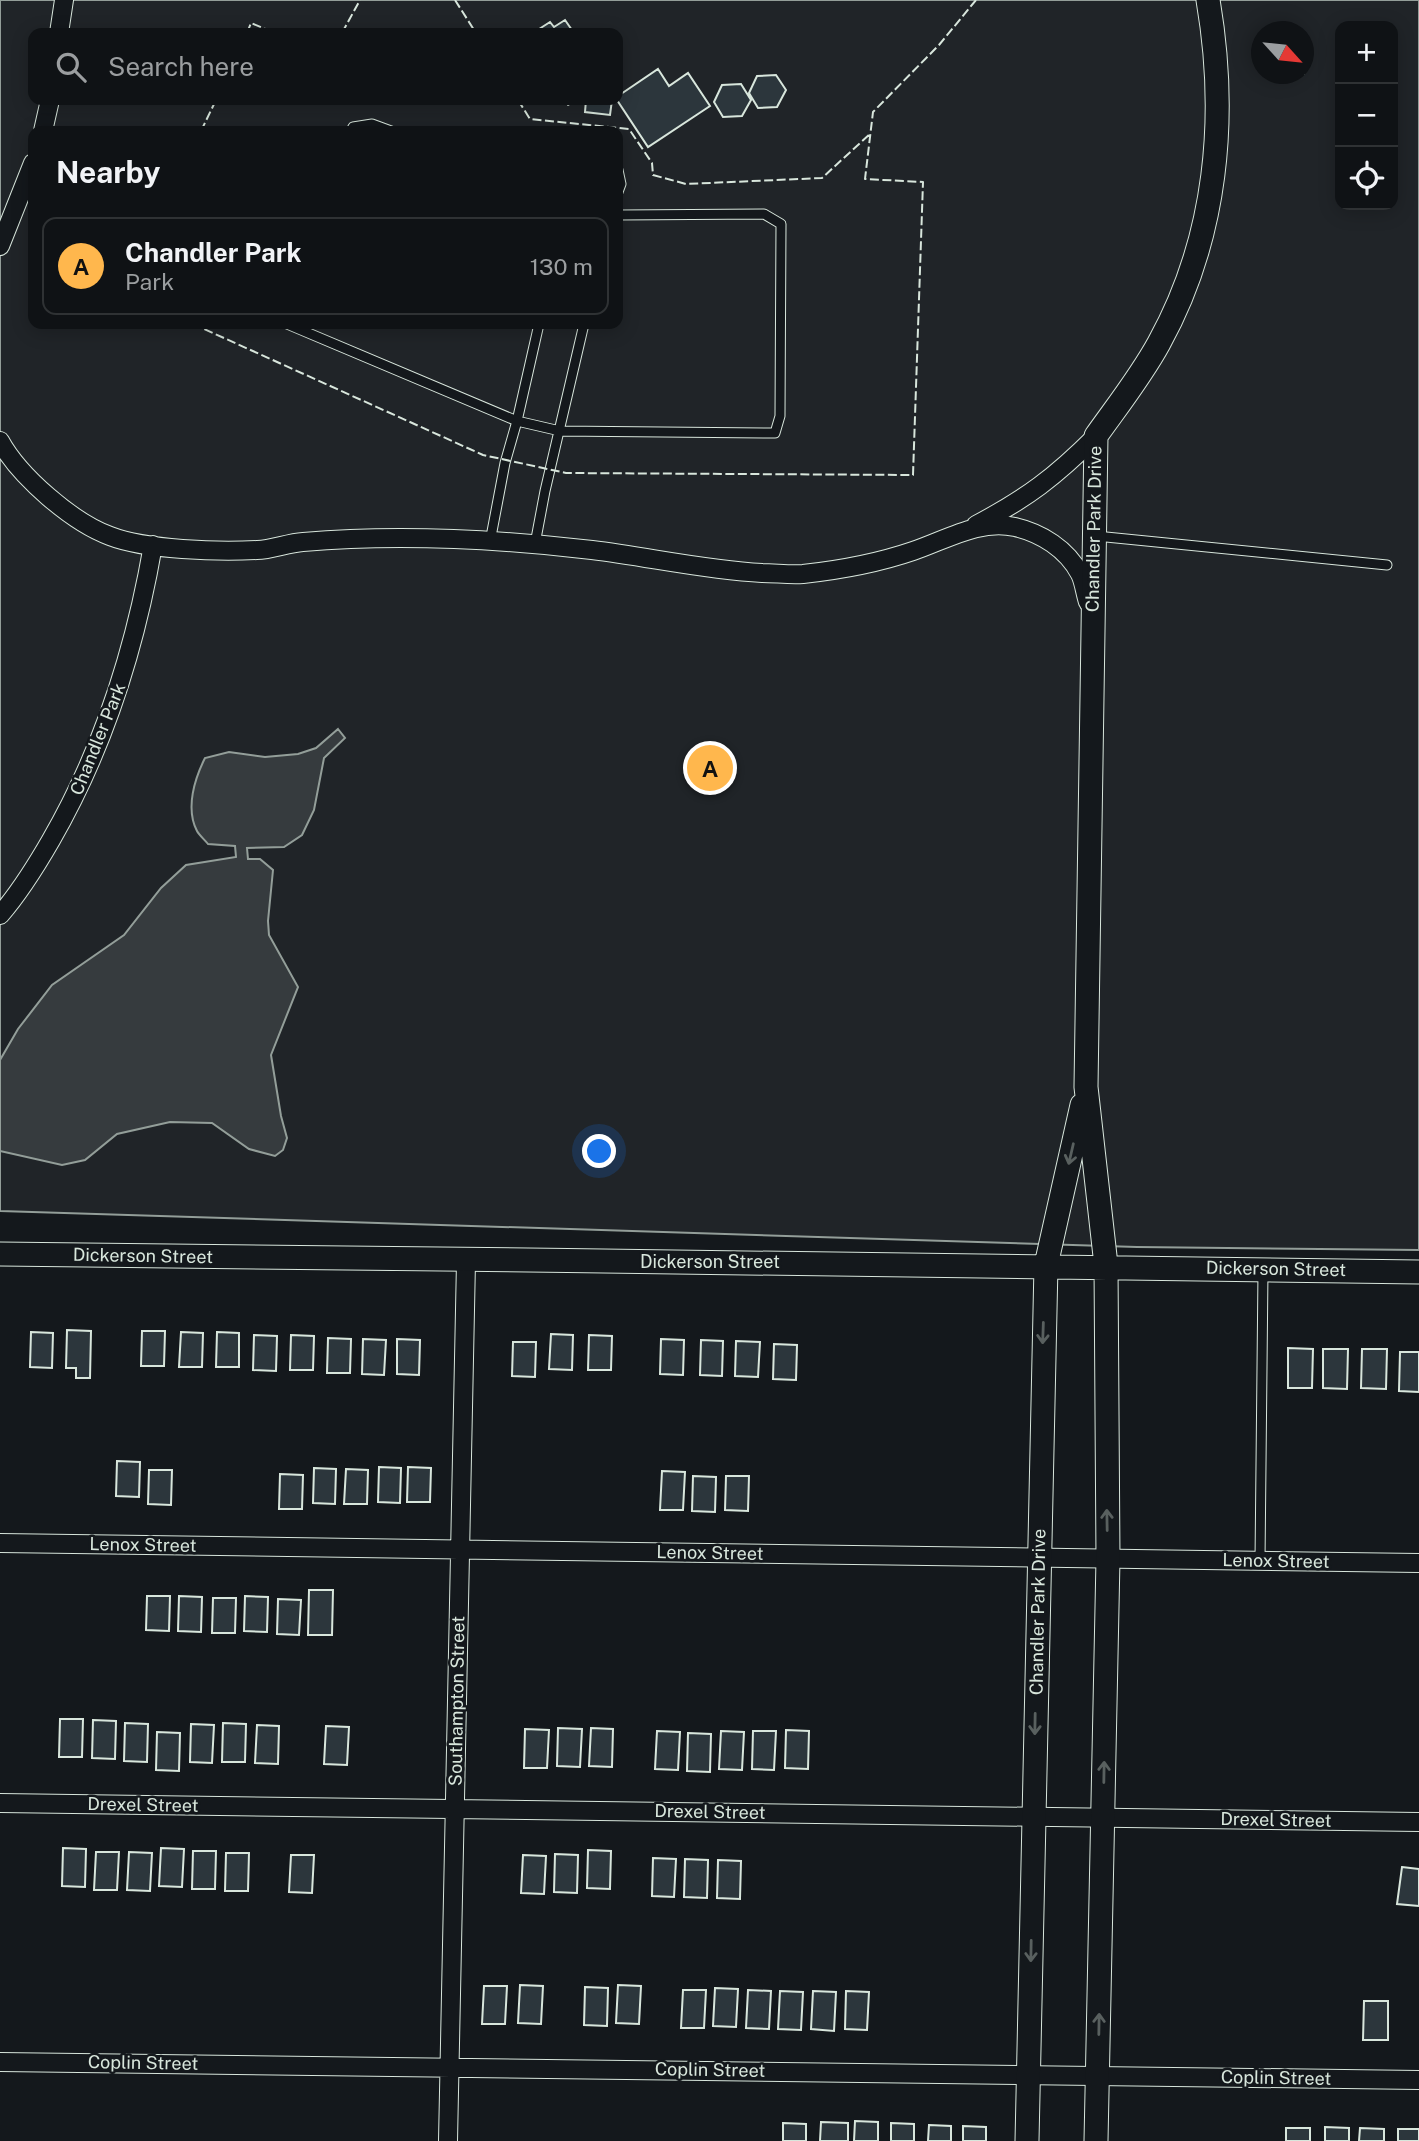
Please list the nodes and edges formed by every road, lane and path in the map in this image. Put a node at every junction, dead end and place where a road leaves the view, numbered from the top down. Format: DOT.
graph roads {
  1 [pos="64,0"];
  2 [pos="1209,0"];
  3 [pos="60,28"];
  4 [pos="49,105"];
  5 [pos="44,126"];
  6 [pos="359,126"];
  7 [pos="377,126"];
  8 [pos="28,176"];
  9 [pos="623,215"];
  10 [pos="0,246"];
  11 [pos="299,329"];
  12 [pos="538,329"];
  13 [pos="583,329"];
  14 [pos="517,421"];
  15 [pos="560,431"];
  16 [pos="1096,436"];
  17 [pos="0,441"];
  18 [pos="964,531"];
  19 [pos="1094,535"];
  20 [pos="490,542"];
  21 [pos="535,544"];
  22 [pos="153,545"];
  23 [pos="1387,565"];
  24 [pos="1093,623"];
  25 [pos="0,915"];
  26 [pos="1086,1087"];
  27 [pos="0,1254"];
  28 [pos="466,1261"];
  29 [pos="1046,1265"];
  30 [pos="1106,1265"];
  31 [pos="1264,1269"];
  32 [pos="1419,1272"];
  33 [pos="0,1543"];
  34 [pos="460,1550"];
  35 [pos="1039,1558"];
  36 [pos="1108,1559"];
  37 [pos="1260,1561"];
  38 [pos="1419,1563"];
  39 [pos="0,1804"];
  40 [pos="455,1808"];
  41 [pos="1034,1816"];
  42 [pos="1103,1817"];
  43 [pos="1419,1822"];
  44 [pos="0,2062"];
  45 [pos="450,2066"];
  46 [pos="1028,2075"];
  47 [pos="1098,2075"];
  48 [pos="1419,2080"];
  49 [pos="448,2141"];
  50 [pos="1027,2141"];
  51 [pos="1096,2141"];
  1 -- 3 [label="street"];
  2 -- 16 [label="street, Chandler Park Drive"];
  4 -- 5 [label="street"];
  6 -- 7 [label="lane"];
  8 -- 10 [label="street"];
  9 -- 15 [label="lane"];
  11 -- 14 [label="lane"];
  12 -- 14 [label="lane"];
  13 -- 15 [label="lane"];
  14 -- 15 [label="lane"];
  14 -- 20 [label="lane"];
  15 -- 21 [label="lane"];
  16 -- 18 [label="street"];
  16 -- 19 [label="street, Chandler Park Drive"];
  17 -- 22 [label="street"];
  18 -- 21 [label="street"];
  18 -- 24 [label="street"];
  19 -- 23 [label="lane"];
  19 -- 24 [label="street, Chandler Park Drive"];
  20 -- 21 [label="street"];
  20 -- 22 [label="street"];
  22 -- 25 [label="street, Chandler Park"];
  24 -- 26 [label="street, Chandler Park Drive"];
  26 -- 29 [label="street, Chandler Park Drive, one-way"];
  26 -- 30 [label="street, Chandler Park Drive"];
  27 -- 28 [label="street, Dickerson Street"];
  28 -- 29 [label="street, Dickerson Street"];
  28 -- 34 [label="street, Southampton Street"];
  29 -- 30 [label="street, Dickerson Street"];
  29 -- 35 [label="street, Chandler Park Drive, one-way"];
  30 -- 31 [label="street, Dickerson Street"];
  36 -- 30 [label="street, Chandler Park Drive, one-way"];
  31 -- 32 [label="street, Dickerson Street"];
  31 -- 37 [label="lane"];
  33 -- 34 [label="street, Lenox Street"];
  34 -- 35 [label="street, Lenox Street"];
  34 -- 40 [label="street, Southampton Street"];
  35 -- 36 [label="street, Lenox Street"];
  35 -- 41 [label="street, Chandler Park Drive, one-way"];
  36 -- 37 [label="street, Lenox Street"];
  42 -- 36 [label="street, Chandler Park Drive, one-way"];
  37 -- 38 [label="street, Lenox Street"];
  39 -- 40 [label="street, Drexel Street"];
  40 -- 41 [label="street, Drexel Street"];
  40 -- 45 [label="street, Southampton Street"];
  41 -- 42 [label="street, Drexel Street"];
  41 -- 46 [label="street, Chandler Park Drive, one-way"];
  42 -- 43 [label="street, Drexel Street"];
  47 -- 42 [label="street, Chandler Park Drive, one-way"];
  44 -- 45 [label="street, Coplin Street"];
  45 -- 46 [label="street, Coplin Street"];
  45 -- 49 [label="street, Southampton Street"];
  46 -- 47 [label="street, Coplin Street"];
  46 -- 50 [label="street, Chandler Park Drive"];
  47 -- 48 [label="street, Coplin Street"];
  47 -- 51 [label="street, Chandler Park Drive"];
}
